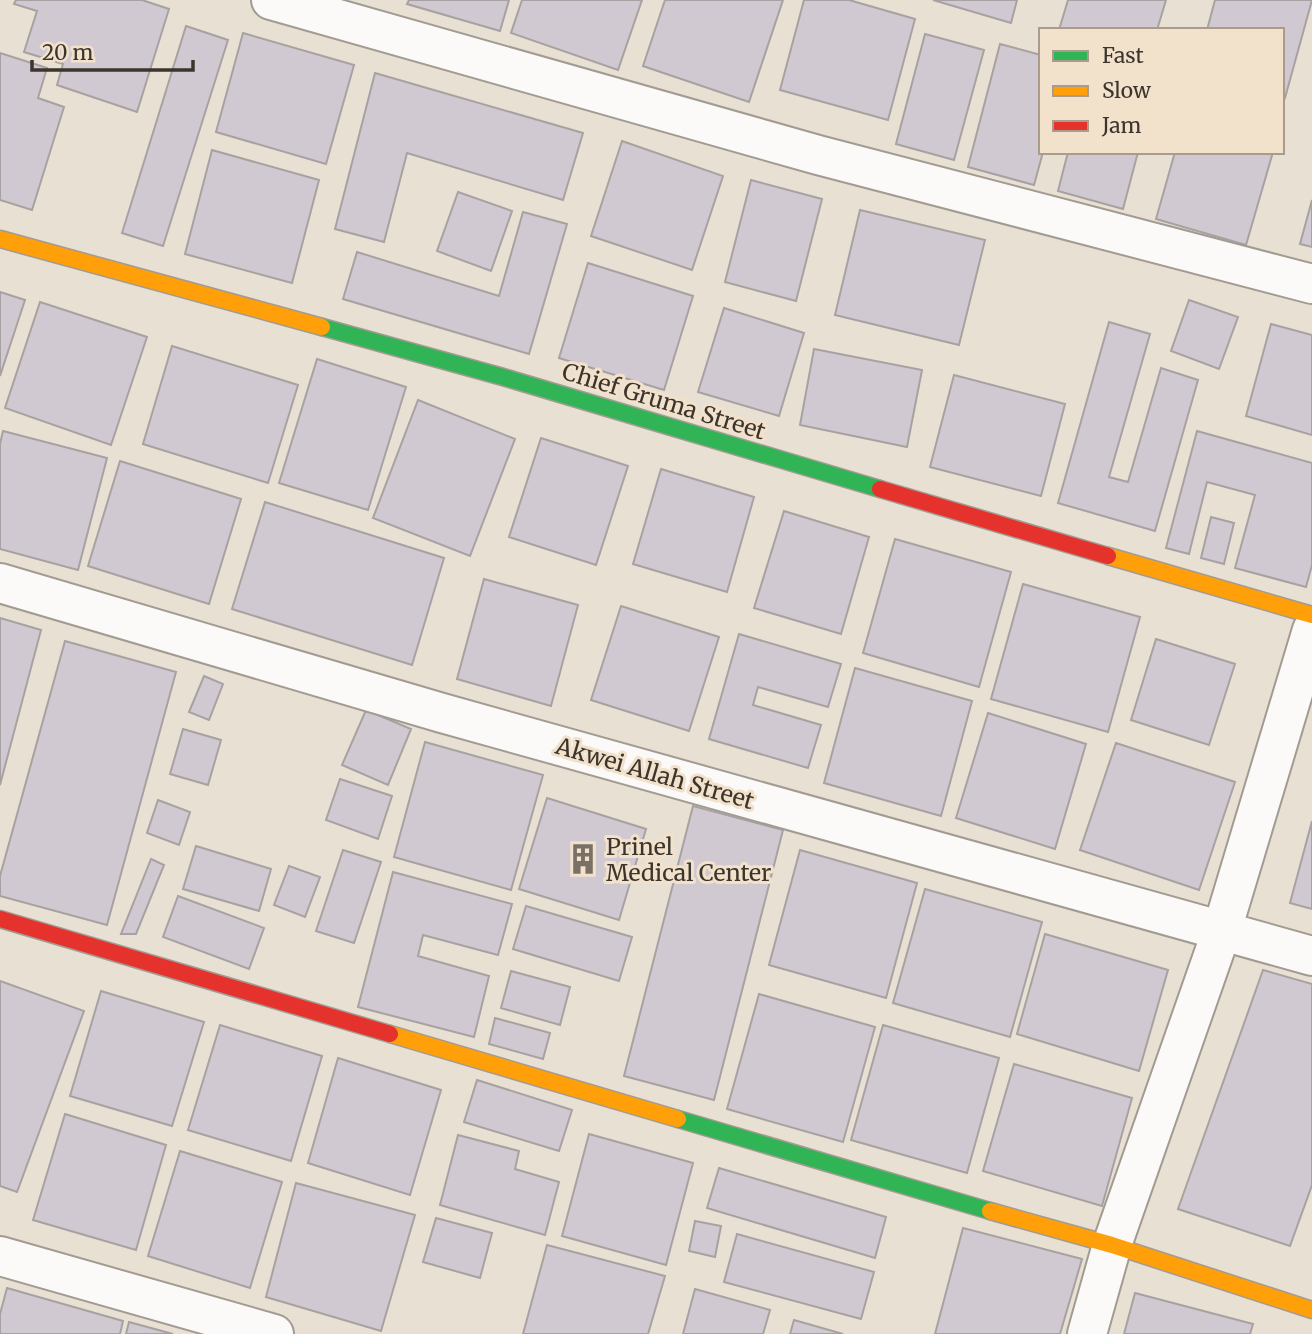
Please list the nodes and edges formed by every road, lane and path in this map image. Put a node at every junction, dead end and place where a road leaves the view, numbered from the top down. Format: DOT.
graph roads {
  1 [pos="271,0"];
  2 [pos="0,239"];
  3 [pos="1312,284"];
  4 [pos="0,583"];
  5 [pos="1312,615"];
  6 [pos="1312,630"];
  7 [pos="0,919"];
  8 [pos="1222,930"];
  9 [pos="1312,956"];
  10 [pos="1112,1245"];
  11 [pos="0,1256"];
  12 [pos="1312,1310"];
  13 [pos="274,1334"];
  14 [pos="1087,1334"];
  1 -- 3 [label="street"];
  2 -- 5 [label="street, Chief Gruma Street"];
  4 -- 8 [label="street, Akwei Allah Street"];
  6 -- 8 [label="street"];
  7 -- 10 [label="street"];
  8 -- 9 [label="street, Akwei Allah Street"];
  8 -- 10 [label="street"];
  10 -- 12 [label="street"];
  10 -- 14 [label="street"];
  11 -- 13 [label="street"];
}
